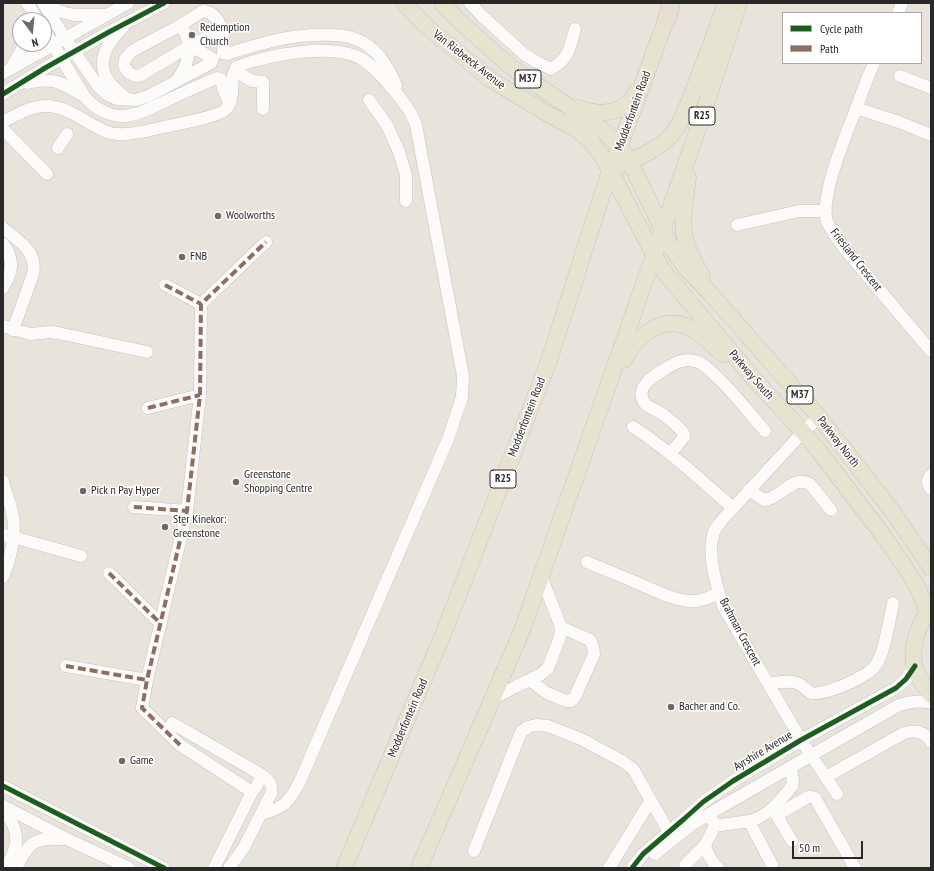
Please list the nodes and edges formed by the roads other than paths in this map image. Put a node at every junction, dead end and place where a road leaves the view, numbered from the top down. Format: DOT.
graph roads {
  1 [pos="28,3"];
  2 [pos="128,3"];
  3 [pos="164,3"];
  4 [pos="404,3"];
  5 [pos="442,3"];
  6 [pos="470,3"];
  7 [pos="726,3"];
  8 [pos="739,3"];
  9 [pos="43,4"];
  10 [pos="670,8"];
  11 [pos="33,12"];
  12 [pos="105,15"];
  13 [pos="124,24"];
  14 [pos="179,26"];
  15 [pos="222,29"];
  16 [pos="575,29"];
  17 [pos="64,38"];
  18 [pos="53,44"];
  19 [pos="188,47"];
  20 [pos="21,52"];
  21 [pos="74,52"];
  22 [pos="218,57"];
  23 [pos="62,59"];
  24 [pos="874,64"];
  25 [pos="7,70"];
  26 [pos="235,71"];
  27 [pos="900,76"];
  28 [pos="219,78"];
  29 [pos="176,82"];
  30 [pos="643,82"];
  31 [pos="18,85"];
  32 [pos="931,88"];
  33 [pos="3,94"];
  34 [pos="85,97"];
  35 [pos="400,97"];
  36 [pos="128,100"];
  37 [pos="370,100"];
  38 [pos="230,103"];
  39 [pos="563,103"];
  40 [pos="856,108"];
  41 [pos="264,110"];
  42 [pos="3,122"];
  43 [pos="3,129"];
  44 [pos="67,134"];
  45 [pos="931,135"];
  46 [pos="3,141"];
  47 [pos="692,144"];
  48 [pos="620,146"];
  49 [pos="58,148"];
  50 [pos="630,162"];
  51 [pos="610,170"];
  52 [pos="406,201"];
  53 [pos="826,211"];
  54 [pos="737,225"];
  55 [pos="3,228"];
  56 [pos="663,229"];
  57 [pos="266,242"];
  58 [pos="3,244"];
  59 [pos="654,255"];
  60 [pos="165,285"];
  61 [pos="3,288"];
  62 [pos="709,292"];
  63 [pos="201,304"];
  64 [pos="8,328"];
  65 [pos="931,351"];
  66 [pos="147,352"];
  67 [pos="754,379"];
  68 [pos="200,395"];
  69 [pos="148,408"];
  70 [pos="819,417"];
  71 [pos="633,427"];
  72 [pos="765,431"];
  73 [pos="803,432"];
  74 [pos="588,445"];
  75 [pos="670,454"];
  76 [pos="931,475"];
  77 [pos="3,482"];
  78 [pos="931,489"];
  79 [pos="749,490"];
  80 [pos="134,507"];
  81 [pos="733,508"];
  82 [pos="831,510"];
  83 [pos="187,511"];
  84 [pos="8,536"];
  85 [pos="80,556"];
  86 [pos="587,562"];
  87 [pos="931,568"];
  88 [pos="109,573"];
  89 [pos="541,576"];
  90 [pos="3,577"];
  91 [pos="718,592"];
  92 [pos="893,603"];
  93 [pos="929,612"];
  94 [pos="160,623"];
  95 [pos="561,627"];
  96 [pos="66,666"];
  97 [pos="915,666"];
  98 [pos="146,680"];
  99 [pos="529,680"];
  100 [pos="768,683"];
  101 [pos="931,695"];
  102 [pos="492,699"];
  103 [pos="931,703"];
  104 [pos="172,723"];
  105 [pos="801,740"];
  106 [pos="931,742"];
  107 [pos="811,755"];
  108 [pos="791,767"];
  109 [pos="262,775"];
  110 [pos="826,777"];
  111 [pos="3,786"];
  112 [pos="252,792"];
  113 [pos="836,794"];
  114 [pos="651,800"];
  115 [pos="3,806"];
  116 [pos="3,810"];
  117 [pos="775,811"];
  118 [pos="262,814"];
  119 [pos="709,814"];
  120 [pos="749,821"];
  121 [pos="362,825"];
  122 [pos="715,826"];
  123 [pos="669,832"];
  124 [pos="69,840"];
  125 [pos="792,841"];
  126 [pos="705,845"];
  127 [pos="474,851"];
  128 [pos="685,865"];
  129 [pos="772,865"];
  130 [pos="5,868"];
  131 [pos="16,868"];
  132 [pos="130,868"];
  133 [pos="164,868"];
  134 [pos="214,868"];
  135 [pos="229,868"];
  136 [pos="336,868"];
  137 [pos="344,868"];
  138 [pos="419,868"];
  139 [pos="609,868"];
  140 [pos="632,868"];
  141 [pos="638,868"];
  142 [pos="718,868"];
  143 [pos="854,868"];
  1 -- 11 [label="street"];
  2 -- 12 [label="street"];
  3 -- 13 [label="street"];
  4 -- 51 [label="main road, Van Riebeeck Avenue / M37"];
  5 -- 39 [label="main road, Van Riebeeck Avenue / M37"];
  6 -- 16 [label="street"];
  7 -- 50 [label="main road"];
  8 -- 47 [label="main road, R25"];
  9 -- 12 [label="street"];
  9 -- 17 [label="street"];
  10 -- 30 [label="main road, Modderfontein Road / R25"];
  12 -- 17 [label="street"];
  13 -- 21 [label="street"];
  13 -- 36 [label="street"];
  14 -- 15 [label="street"];
  14 -- 19 [label="street"];
  14 -- 19 [label="street"];
  15 -- 19 [label="street"];
  15 -- 22 [label="street"];
  17 -- 18 [label="street"];
  17 -- 21 [label="street"];
  18 -- 23 [label="street"];
  18 -- 25 [label="street"];
  19 -- 22 [label="street"];
  19 -- 29 [label="street"];
  20 -- 25 [label="street"];
  21 -- 23 [label="street"];
  21 -- 36 [label="street"];
  22 -- 26 [label="street"];
  22 -- 28 [label="street"];
  22 -- 29 [label="street"];
  22 -- 35 [label="street"];
  23 -- 31 [label="street"];
  23 -- 34 [label="street"];
  24 -- 40 [label="street, Friesland Crescent"];
  26 -- 28 [label="street"];
  26 -- 35 [label="street"];
  26 -- 38 [label="street"];
  26 -- 41 [label="street"];
  27 -- 32 [label="street"];
  28 -- 34 [label="street"];
  28 -- 38 [label="street"];
  29 -- 36 [label="street"];
  30 -- 39 [label="main road"];
  30 -- 48 [label="main road, Modderfontein Road / R25"];
  31 -- 33 [label="street"];
  31 -- 34 [label="street"];
  35 -- 118 [label="street"];
  37 -- 52 [label="street"];
  38 -- 42 [label="street"];
  39 -- 48 [label="main road, Van Riebeeck Avenue / M37"];
  40 -- 45 [label="street"];
  40 -- 53 [label="street, Friesland Crescent"];
  43 -- 46 [label="street"];
  44 -- 49 [label="street"];
  47 -- 56 [label="main road, R25"];
  47 -- 62 [label="main road"];
  48 -- 50 [label="main road, Van Riebeeck Avenue / M37"];
  48 -- 51 [label="main road, Modderfontein Road / R25"];
  50 -- 51 [label="main road"];
  50 -- 56 [label="main road, Van Riebeeck Avenue / M37"];
  51 -- 59 [label="main road, Parkway South / M37"];
  51 -- 121 [label="main road, Modderfontein Road / R25"];
  53 -- 54 [label="street"];
  53 -- 65 [label="street, Friesland Crescent"];
  55 -- 64 [label="street"];
  56 -- 59 [label="main road, R25"];
  56 -- 62 [label="main road, Parkway North / M37"];
  57 -- 63 [label="street"];
  58 -- 61 [label="street"];
  59 -- 67 [label="main road, Parkway South / M37"];
  59 -- 74 [label="main road, R25"];
  60 -- 63 [label="street"];
  62 -- 70 [label="main road, Parkway North / M37"];
  63 -- 68 [label="street"];
  64 -- 66 [label="street"];
  67 -- 73 [label="main road, Parkway South / M37"];
  67 -- 74 [label="main road"];
  68 -- 69 [label="street"];
  68 -- 83 [label="street"];
  70 -- 73 [label="street, Brahman Crescent"];
  70 -- 87 [label="main road, Parkway North / M37"];
  71 -- 75 [label="street"];
  72 -- 75 [label="street"];
  73 -- 79 [label="street, Brahman Crescent"];
  73 -- 93 [label="main road, Parkway South / M37"];
  74 -- 89 [label="main road, R25"];
  75 -- 81 [label="street"];
  76 -- 78 [label="street"];
  77 -- 84 [label="street"];
  79 -- 81 [label="street, Brahman Crescent"];
  79 -- 82 [label="street"];
  80 -- 83 [label="street"];
  81 -- 91 [label="street, Brahman Crescent"];
  83 -- 94 [label="street"];
  84 -- 85 [label="street"];
  84 -- 90 [label="street"];
  86 -- 91 [label="street"];
  88 -- 94 [label="street"];
  89 -- 95 [label="street"];
  89 -- 102 [label="main road, R25"];
  91 -- 100 [label="street, Brahman Crescent"];
  92 -- 100 [label="street"];
  93 -- 97 [label="main road"];
  94 -- 98 [label="street"];
  95 -- 99 [label="street"];
  95 -- 99 [label="street"];
  96 -- 98 [label="street"];
  97 -- 101 [label="main road"];
  97 -- 105 [label="street, Ayrshire Avenue"];
  98 -- 112 [label="street"];
  99 -- 102 [label="street"];
  100 -- 105 [label="street, Brahman Crescent"];
  102 -- 138 [label="main road, R25"];
  103 -- 107 [label="street"];
  104 -- 109 [label="street"];
  105 -- 107 [label="street, Brahman Crescent"];
  105 -- 123 [label="street, Ayrshire Avenue"];
  106 -- 110 [label="street"];
  107 -- 108 [label="street"];
  107 -- 110 [label="street, Brahman Crescent"];
  108 -- 117 [label="street"];
  108 -- 119 [label="street"];
  109 -- 112 [label="street"];
  109 -- 118 [label="street"];
  110 -- 113 [label="street, Brahman Crescent"];
  111 -- 133 [label="street"];
  112 -- 134 [label="street"];
  114 -- 123 [label="street"];
  114 -- 127 [label="street"];
  114 -- 139 [label="street"];
  115 -- 124 [label="street"];
  116 -- 130 [label="street"];
  117 -- 120 [label="street"];
  117 -- 125 [label="street"];
  117 -- 143 [label="street"];
  118 -- 135 [label="street"];
  119 -- 122 [label="street"];
  119 -- 141 [label="street"];
  120 -- 122 [label="street"];
  120 -- 129 [label="street"];
  121 -- 136 [label="main road"];
  121 -- 137 [label="main road, Modderfontein Road / R25"];
  122 -- 126 [label="street"];
  123 -- 140 [label="street, Ayrshire Avenue"];
  124 -- 131 [label="street"];
  124 -- 132 [label="street"];
  126 -- 128 [label="street"];
  126 -- 142 [label="street"];
}
